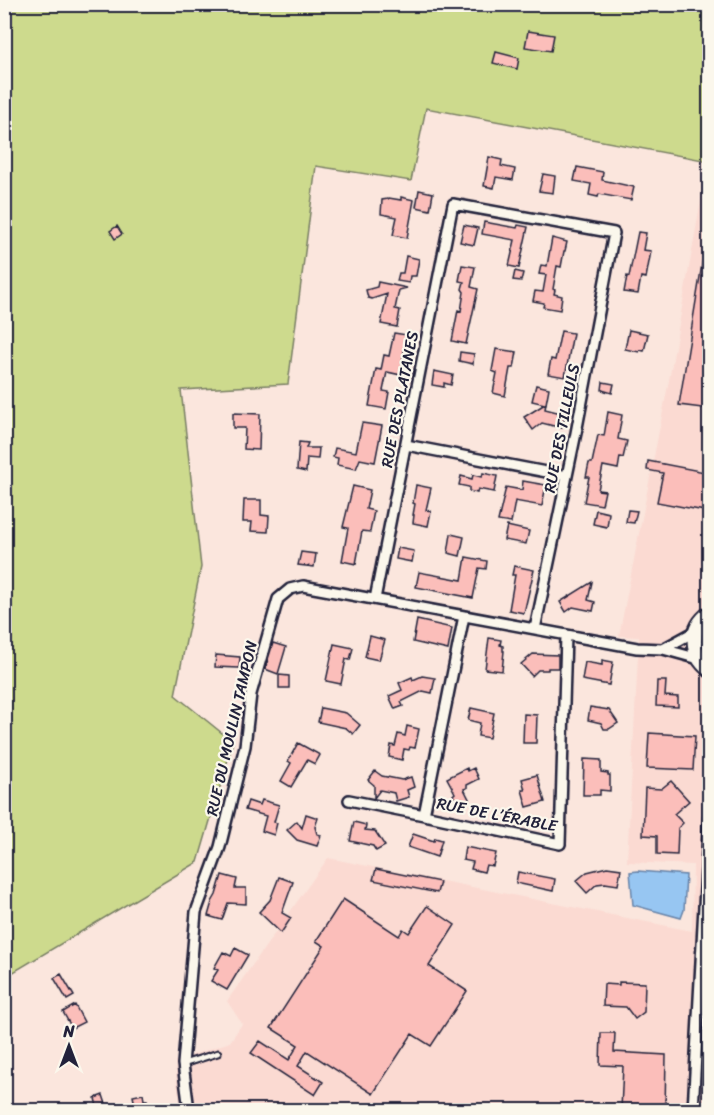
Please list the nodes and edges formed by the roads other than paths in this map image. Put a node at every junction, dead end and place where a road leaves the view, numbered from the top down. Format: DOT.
graph roads {
  1 [pos="453,204"];
  2 [pos="406,445"];
  3 [pos="567,476"];
  4 [pos="375,599"];
  5 [pos="710,613"];
  6 [pos="464,616"];
  7 [pos="535,629"];
  8 [pos="696,632"];
  9 [pos="566,635"];
  10 [pos="663,649"];
  11 [pos="706,669"];
  12 [pos="710,795"];
  13 [pos="348,800"];
  14 [pos="424,815"];
  15 [pos="218,1053"];
  16 [pos="183,1064"];
  17 [pos="189,1110"];
  18 [pos="693,1110"];
  1 -- 2 [label="street, RUE DES PLATANES"];
  1 -- 3 [label="street, RUE DES TILLEULS"];
  2 -- 3 [label="street"];
  2 -- 4 [label="street, RUE DES PLATANES"];
  3 -- 7 [label="street, RUE DES TILLEULS"];
  4 -- 6 [label="street, RUE DU MOULIN TAMPON"];
  4 -- 16 [label="street, RUE DU MOULIN TAMPON"];
  5 -- 8 [label="street"];
  6 -- 7 [label="street, RUE DU MOULIN TAMPON"];
  6 -- 14 [label="street, RUE DE L’ÉRABLE"];
  7 -- 9 [label="street, RUE DU MOULIN TAMPON"];
  8 -- 10 [label="street"];
  8 -- 11 [label="street"];
  9 -- 10 [label="street, RUE DU MOULIN TAMPON"];
  9 -- 14 [label="street, RUE DE L’ÉRABLE"];
  10 -- 11 [label="street, RUE DU MOULIN TAMPON"];
  12 -- 18 [label="street"];
  13 -- 14 [label="street"];
  15 -- 16 [label="lane"];
  16 -- 17 [label="street, RUE DU MOULIN TAMPON"];
}
